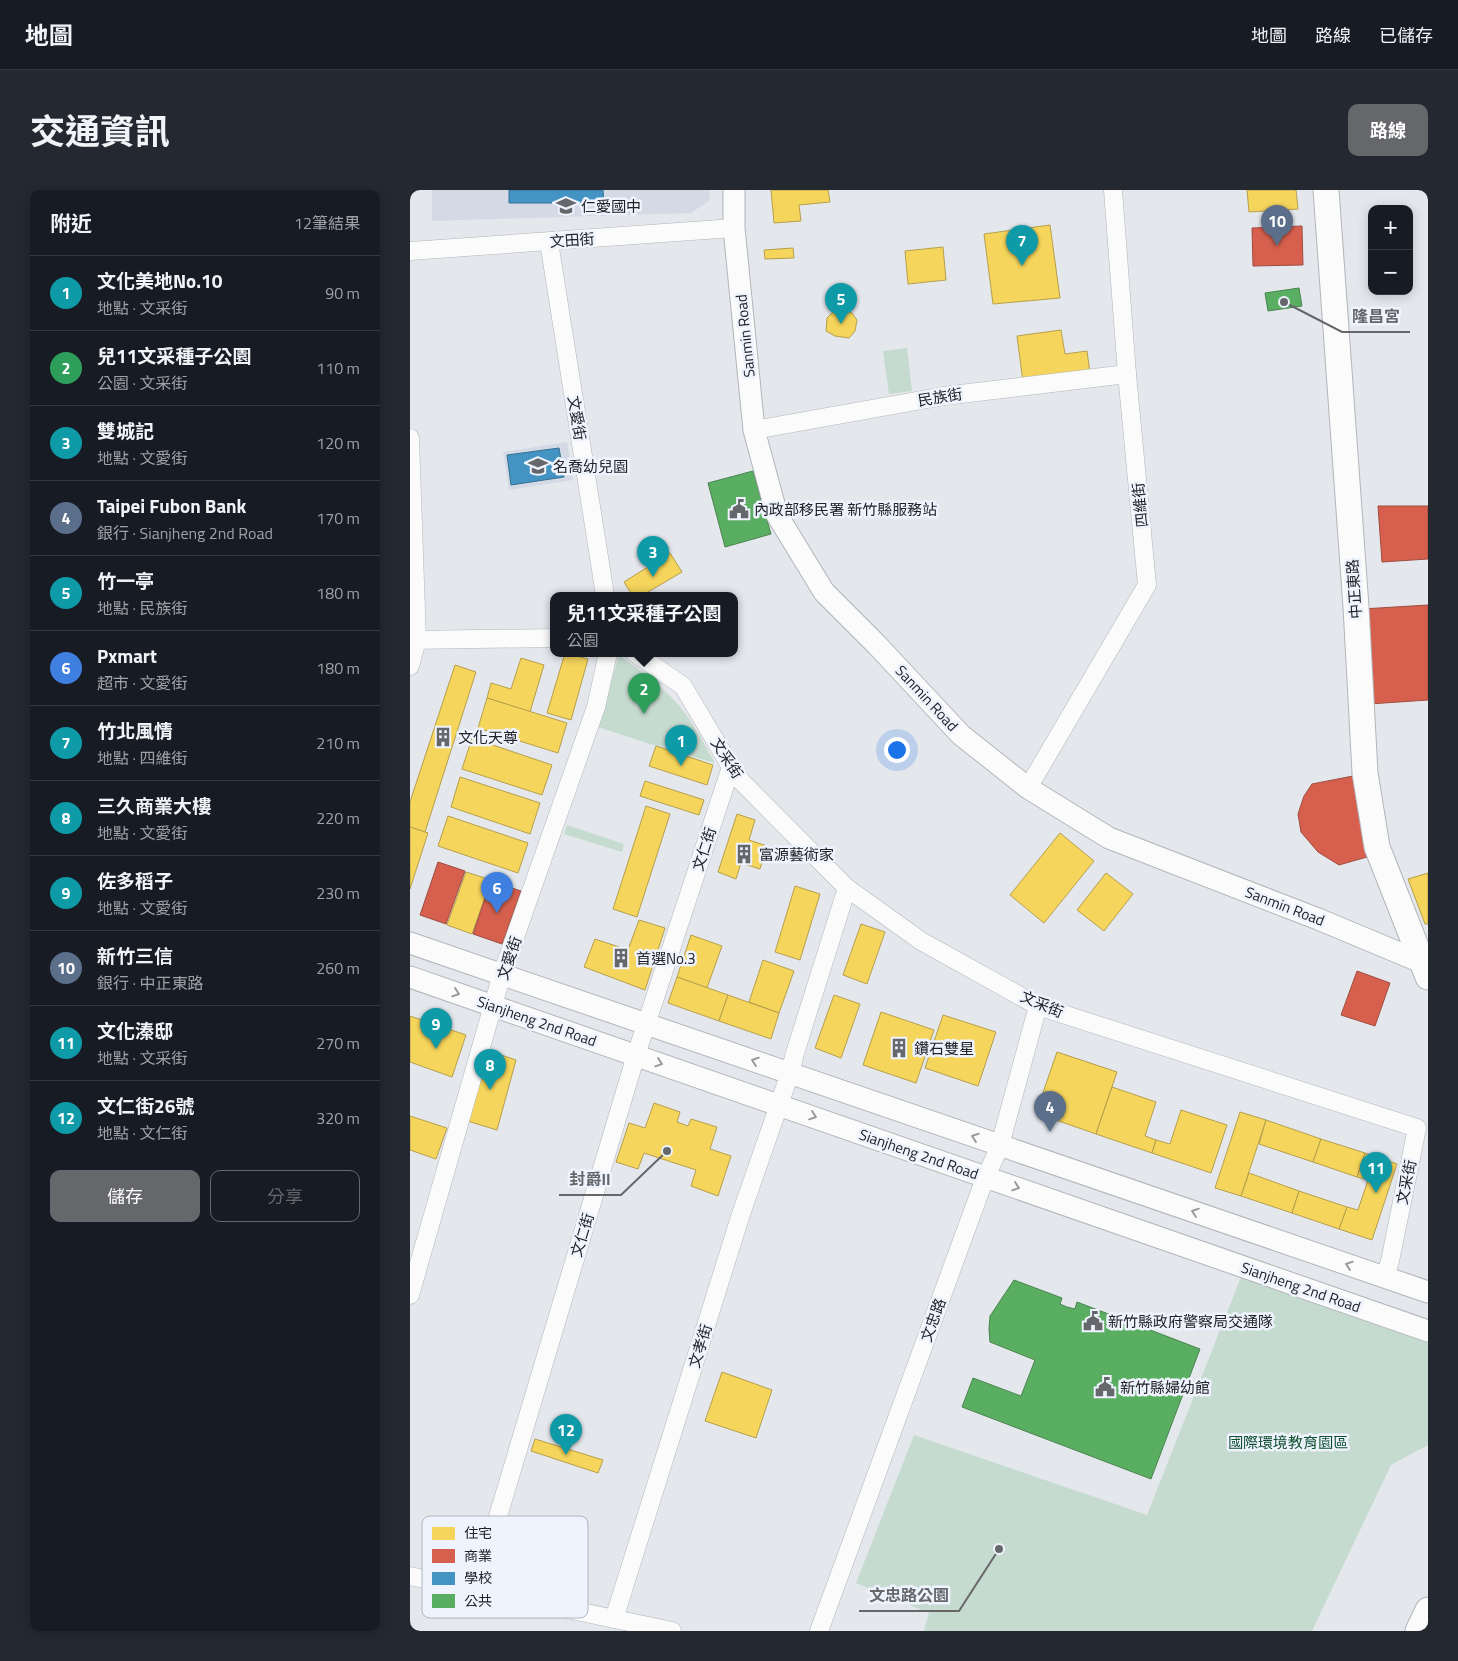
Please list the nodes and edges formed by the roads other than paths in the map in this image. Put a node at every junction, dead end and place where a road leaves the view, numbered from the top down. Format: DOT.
graph roads {
  1 [pos="734,190"];
  2 [pos="1113,190"];
  3 [pos="1326,190"];
  4 [pos="734,228"];
  5 [pos="549,242"];
  6 [pos="410,251"];
  7 [pos="1127,374"];
  8 [pos="754,430"];
  9 [pos="410,438"];
  10 [pos="605,592"];
  11 [pos="550,638"];
  12 [pos="414,640"];
  13 [pos="607,657"];
  14 [pos="641,657"];
  15 [pos="410,666"];
  16 [pos="732,767"];
  17 [pos="1028,788"];
  18 [pos="847,888"];
  19 [pos="410,942"];
  20 [pos="1426,966"];
  21 [pos="502,974"];
  22 [pos="410,977"];
  23 [pos="494,1006"];
  24 [pos="1038,1006"];
  25 [pos="646,1024"];
  26 [pos="636,1055"];
  27 [pos="790,1073"];
  28 [pos="779,1105"];
  29 [pos="1000,1145"];
  30 [pos="986,1177"];
  31 [pos="1385,1278"];
  32 [pos="1428,1292"];
  33 [pos="410,1295"];
  34 [pos="1428,1331"];
  35 [pos="498,1516"];
  36 [pos="1428,1610"];
  37 [pos="588,1614"];
  38 [pos="614,1620"];
  39 [pos="672,1631"];
  40 [pos="819,1631"];
  41 [pos="1418,1631"];
  1 -- 4 [label="street, Sanmin Road"];
  2 -- 7 [label="street, 四維街"];
  3 -- 20 [label="main road, 中正東路"];
  4 -- 5 [label="street, 文田街"];
  4 -- 8 [label="street, Sanmin Road"];
  5 -- 6 [label="street, 文田街"];
  5 -- 10 [label="street, 文愛街"];
  7 -- 8 [label="street, 民族街"];
  7 -- 17 [label="street, 四維街"];
  8 -- 17 [label="street, Sanmin Road"];
  9 -- 12 [label="street"];
  11 -- 12 [label="street"];
  12 -- 15 [label="street"];
  13 -- 21 [label="street, 文愛街"];
  14 -- 16 [label="street, 文采街"];
  16 -- 18 [label="street, 文采街"];
  16 -- 25 [label="street, 文仁街"];
  17 -- 20 [label="street, Sanmin Road"];
  18 -- 24 [label="street, 文采街"];
  18 -- 27 [label="street, 文孝街"];
  19 -- 21 [label="street"];
  21 -- 23 [label="street, 文愛街"];
  21 -- 25 [label="street"];
  22 -- 23 [label="street, Sianjheng 2nd Road, one-way"];
  23 -- 26 [label="street, Sianjheng 2nd Road"];
  23 -- 33 [label="street, 文愛街"];
  24 -- 29 [label="street, 文忠路"];
  24 -- 31 [label="street, 文采街"];
  25 -- 26 [label="street, 文仁街"];
  27 -- 25 [label="street, one-way"];
  26 -- 28 [label="street, Sianjheng 2nd Road, one-way"];
  26 -- 35 [label="street, 文仁街"];
  27 -- 28 [label="street, 文孝街"];
  29 -- 27 [label="street, one-way"];
  28 -- 30 [label="street, Sianjheng 2nd Road, one-way"];
  28 -- 38 [label="street, 文孝街"];
  29 -- 30 [label="street, 文忠路"];
  31 -- 29 [label="street, one-way"];
  30 -- 34 [label="street, Sianjheng 2nd Road, one-way"];
  30 -- 40 [label="street, 文忠路"];
  31 -- 32 [label="street"];
  36 -- 41 [label="main road"];
  37 -- 38 [label="street"];
  38 -- 39 [label="street"];
}
